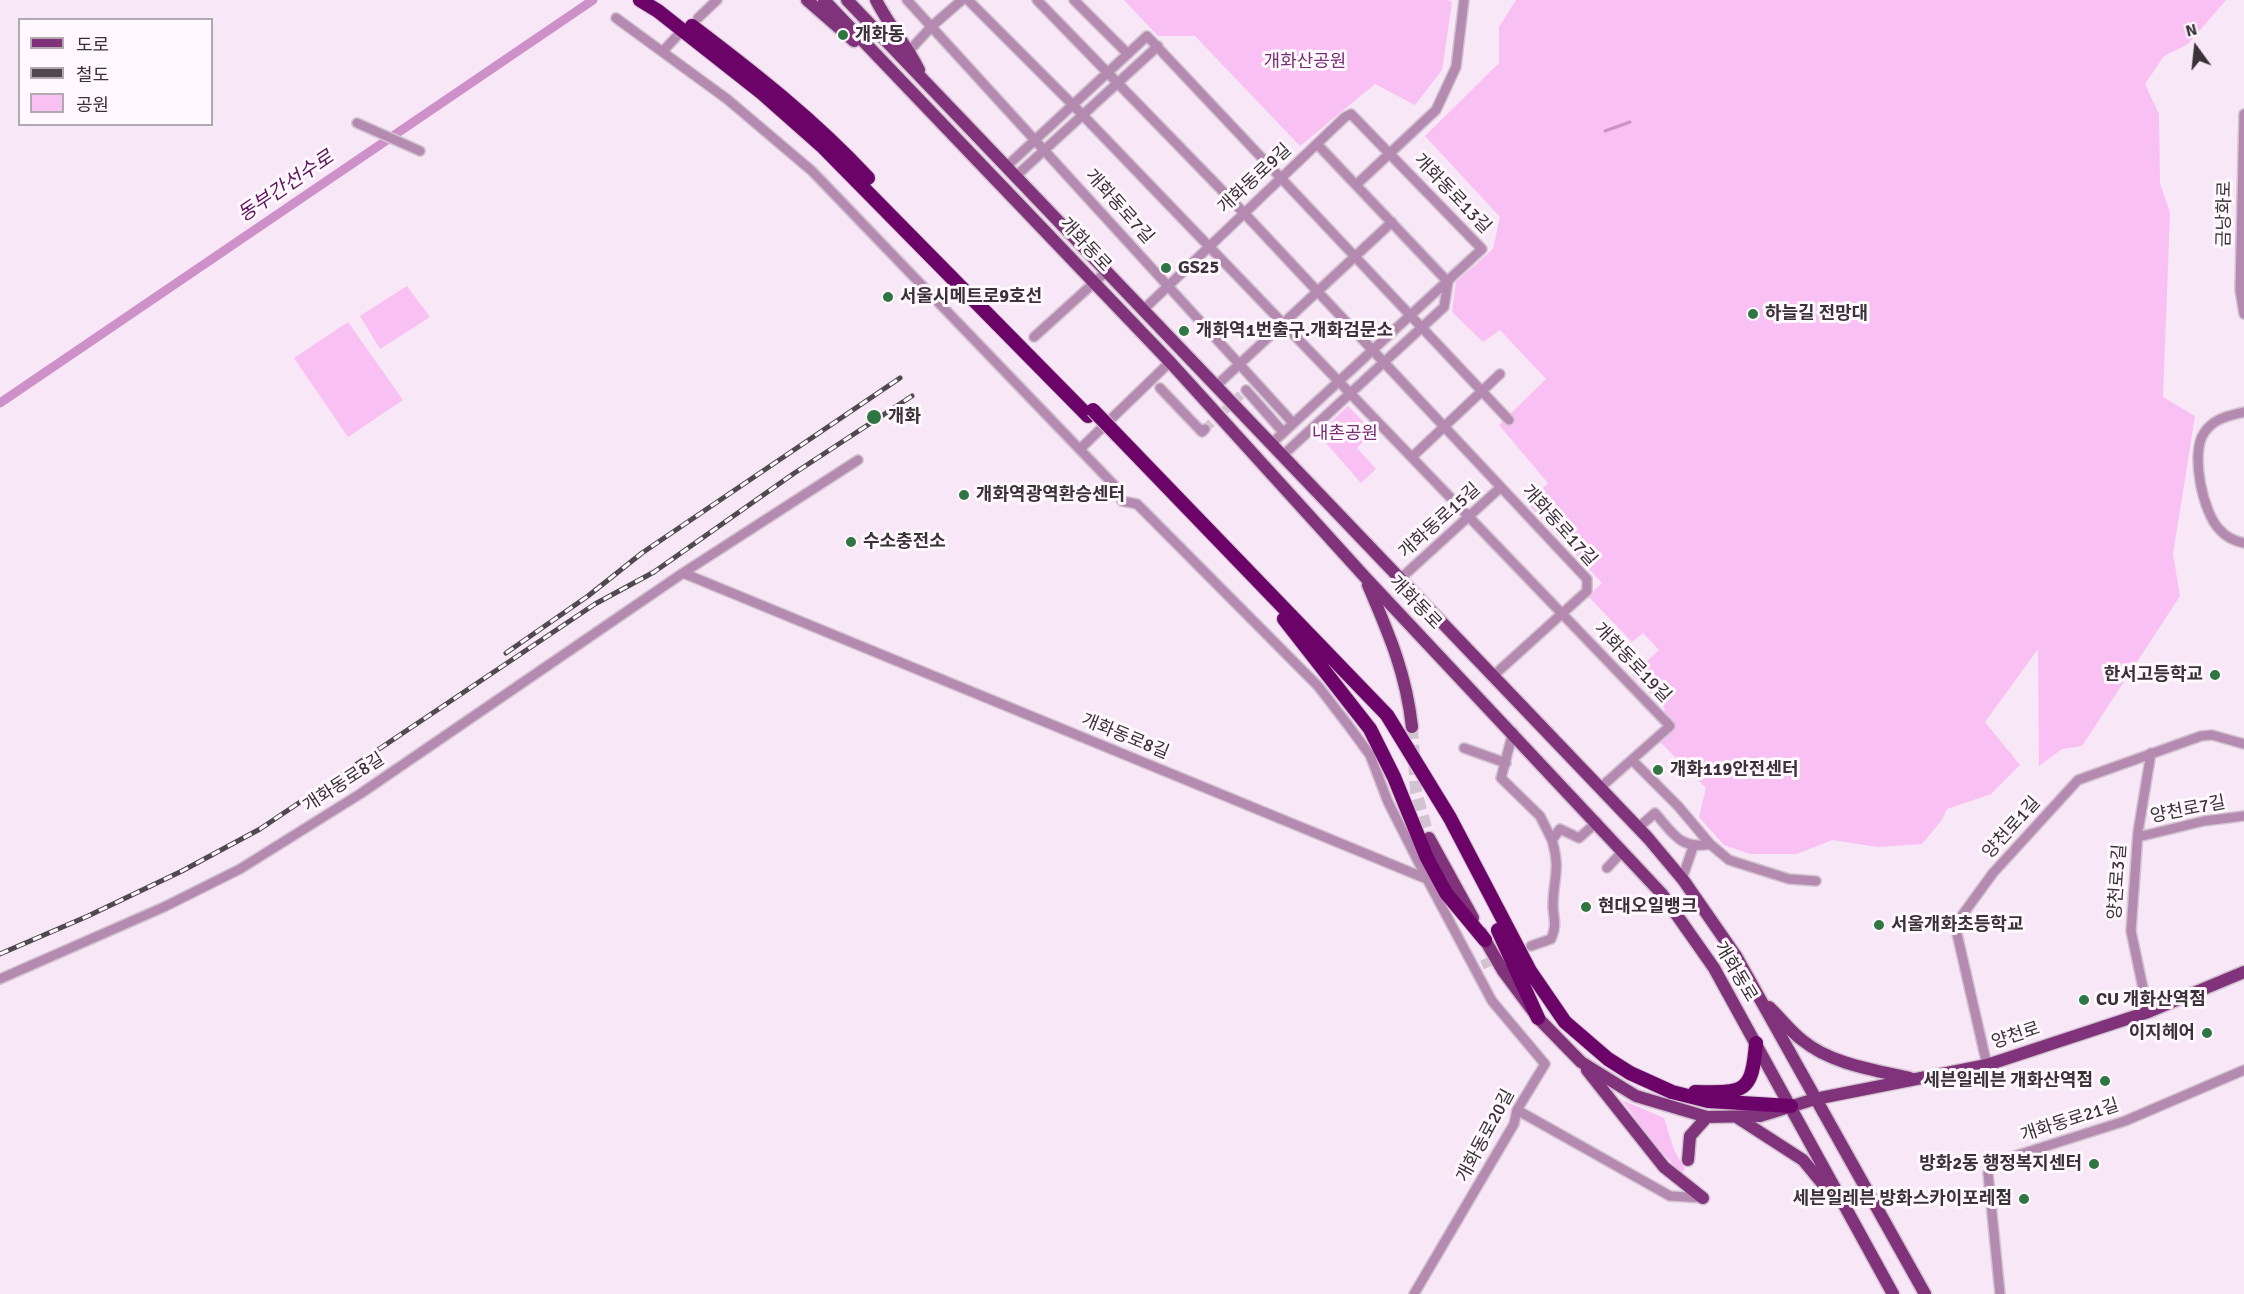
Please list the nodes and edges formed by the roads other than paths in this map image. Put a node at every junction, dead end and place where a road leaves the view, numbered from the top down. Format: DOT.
graph roads {
  1 [pos="640,0"];
  2 [pos="717,0"];
  3 [pos="807,0"];
  4 [pos="824,0"];
  5 [pos="847,0"];
  6 [pos="858,0"];
  7 [pos="876,0"];
  8 [pos="908,0"];
  9 [pos="962,0"];
  10 [pos="968,0"];
  11 [pos="1037,0"];
  12 [pos="1074,0"];
  13 [pos="1464,0"];
  14 [pos="660,5"];
  15 [pos="616,18"];
  16 [pos="698,18"];
  17 [pos="864,18"];
  18 [pos="932,26"];
  19 [pos="677,36"];
  20 [pos="1158,46"];
  21 [pos="664,50"];
  22 [pos="910,50"];
  23 [pos="1128,54"];
  24 [pos="886,66"];
  25 [pos="1107,73"];
  26 [pos="925,82"];
  27 [pos="1117,83"];
  28 [pos="1073,105"];
  29 [pos="2244,114"];
  30 [pos="1083,115"];
  31 [pos="361,125"];
  32 [pos="1036,139"];
  33 [pos="1317,144"];
  34 [pos="1046,149"];
  35 [pos="420,151"];
  36 [pos="1391,154"];
  37 [pos="1007,166"];
  38 [pos="1017,176"];
  39 [pos="1281,178"];
  40 [pos="1357,184"];
  41 [pos="1244,213"];
  42 [pos="1392,222"];
  43 [pos="1039,223"];
  44 [pos="1068,229"];
  45 [pos="1209,246"];
  46 [pos="1355,256"];
  47 [pos="1107,271"];
  48 [pos="1094,281"];
  49 [pos="1448,282"];
  50 [pos="1167,287"];
  51 [pos="1317,291"];
  52 [pos="1143,310"];
  53 [pos="2244,314"];
  54 [pos="1411,316"];
  55 [pos="1283,323"];
  56 [pos="1421,327"];
  57 [pos="1034,337"];
  58 [pos="1373,351"];
  59 [pos="1170,362"];
  60 [pos="1384,362"];
  61 [pos="1239,365"];
  62 [pos="1500,374"];
  63 [pos="1339,382"];
  64 [pos="1216,386"];
  65 [pos="1160,388"];
  66 [pos="1246,390"];
  67 [pos="1482,391"];
  68 [pos="1350,393"];
  69 [pos="2244,412"];
  70 [pos="1509,420"];
  71 [pos="1293,423"];
  72 [pos="1444,427"];
  73 [pos="1205,429"];
  74 [pos="1283,432"];
  75 [pos="1115,439"];
  76 [pos="1271,444"];
  77 [pos="1080,448"];
  78 [pos="1282,456"];
  79 [pos="1412,457"];
  80 [pos="858,460"];
  81 [pos="1501,487"];
  82 [pos="1469,517"];
  83 [pos="2244,543"];
  84 [pos="683,573"];
  85 [pos="1364,576"];
  86 [pos="1400,579"];
  87 [pos="1561,613"];
  88 [pos="1284,619"];
  89 [pos="1493,676"];
  90 [pos="1412,727"];
  91 [pos="1513,732"];
  92 [pos="2244,744"];
  93 [pos="1464,748"];
  94 [pos="2151,753"];
  95 [pos="1632,760"];
  96 [pos="1506,763"];
  97 [pos="1601,788"];
  98 [pos="1670,799"];
  99 [pos="1654,813"];
  100 [pos="2244,816"];
  101 [pos="1597,822"];
  102 [pos="1639,827"];
  103 [pos="2138,837"];
  104 [pos="1429,838"];
  105 [pos="1552,840"];
  106 [pos="1710,844"];
  107 [pos="1693,847"];
  108 [pos="1623,851"];
  109 [pos="1607,868"];
  110 [pos="1427,879"];
  111 [pos="1682,879"];
  112 [pos="1816,881"];
  113 [pos="1485,940"];
  114 [pos="1531,945"];
  115 [pos="2244,972"];
  116 [pos="0,979"];
  117 [pos="1761,1000"];
  118 [pos="2148,1012"];
  119 [pos="1538,1018"];
  120 [pos="1756,1043"];
  121 [pos="1581,1062"];
  122 [pos="1987,1065"];
  123 [pos="2244,1070"];
  124 [pos="1914,1079"];
  125 [pos="1672,1092"];
  126 [pos="1815,1099"];
  127 [pos="1791,1106"];
  128 [pos="1517,1110"];
  129 [pos="1707,1117"];
  130 [pos="1738,1118"];
  131 [pos="1688,1160"];
  132 [pos="1702,1198"];
  133 [pos="1845,1210"];
  134 [pos="1414,1294"];
  135 [pos="1893,1294"];
  136 [pos="1925,1294"];
  137 [pos="2000,1294"];
  1 -- 14 [label="highway"];
  2 -- 16 [label="street"];
  3 -- 24 [label="main road"];
  4 -- 24 [label="main road, 개화동로"];
  5 -- 17 [label="main road, 개화동로"];
  6 -- 17 [label="main road"];
  7 -- 22 [label="main road"];
  8 -- 18 [label="street, 개화동로7길"];
  9 -- 18 [label="street"];
  10 -- 28 [label="street, 개화동로7길"];
  11 -- 25 [label="street"];
  12 -- 23 [label="street"];
  13 -- 36 [label="street, 개화동로13길"];
  14 -- 75 [label="highway, bridge"];
  15 -- 21 [label="street"];
  17 -- 24 [label="main road"];
  17 -- 26 [label="main road, 개화동로"];
  18 -- 22 [label="street"];
  18 -- 32 [label="street, 개화동로7길"];
  19 -- 21 [label="street"];
  20 -- 23 [label="street"];
  20 -- 27 [label="street"];
  20 -- 39 [label="street"];
  21 -- 77 [label="street"];
  22 -- 26 [label="main road"];
  23 -- 25 [label="street"];
  24 -- 43 [label="main road, 개화동로"];
  25 -- 27 [label="street"];
  25 -- 28 [label="street"];
  26 -- 37 [label="main road, 개화동로"];
  27 -- 30 [label="street"];
  27 -- 41 [label="street"];
  28 -- 30 [label="street, 개화동로7길"];
  28 -- 32 [label="street"];
  29 -- 53 [label="street, 금낭화로"];
  30 -- 34 [label="street"];
  30 -- 45 [label="street, 개화동로7길"];
  31 -- 35 [label="street"];
  32 -- 34 [label="street, 개화동로7길"];
  32 -- 37 [label="street"];
  33 -- 36 [label="street, 개화동로9길"];
  33 -- 39 [label="street, 개화동로9길"];
  33 -- 40 [label="street"];
  34 -- 38 [label="street"];
  34 -- 50 [label="street, 개화동로7길"];
  36 -- 40 [label="street, 개화동로13길"];
  36 -- 49 [label="street, 개화동로13길"];
  37 -- 38 [label="main road, 개화동로"];
  38 -- 44 [label="main road, 개화동로"];
  39 -- 41 [label="street, 개화동로9길"];
  39 -- 46 [label="street"];
  40 -- 42 [label="street"];
  41 -- 45 [label="street, 개화동로9길"];
  41 -- 51 [label="street"];
  42 -- 46 [label="street"];
  42 -- 49 [label="street"];
  43 -- 44 [label="main road"];
  43 -- 48 [label="main road, 개화동로"];
  44 -- 47 [label="main road, 개화동로"];
  45 -- 50 [label="street, 개화동로9길"];
  45 -- 55 [label="street, 개화동로7길"];
  46 -- 51 [label="street"];
  46 -- 54 [label="street"];
  47 -- 48 [label="street"];
  47 -- 52 [label="main road, 개화동로"];
  48 -- 57 [label="street"];
  48 -- 59 [label="main road, 개화동로"];
  49 -- 54 [label="street, 개화동로13길"];
  49 -- 56 [label="street"];
  50 -- 52 [label="street, 개화동로9길"];
  50 -- 61 [label="street, 개화동로7길"];
  51 -- 55 [label="street"];
  51 -- 58 [label="street"];
  52 -- 64 [label="main road, 개화동로"];
  54 -- 56 [label="street"];
  54 -- 58 [label="street, 개화동로13길"];
  55 -- 61 [label="street"];
  55 -- 63 [label="street"];
  56 -- 60 [label="street"];
  56 -- 67 [label="street"];
  58 -- 60 [label="street"];
  58 -- 63 [label="street, 개화동로13길"];
  59 -- 77 [label="street"];
  59 -- 85 [label="main road, 개화동로"];
  60 -- 68 [label="street"];
  60 -- 72 [label="street"];
  61 -- 64 [label="street"];
  61 -- 71 [label="street"];
  62 -- 67 [label="street"];
  63 -- 68 [label="street"];
  63 -- 71 [label="street, 개화동로13길"];
  64 -- 76 [label="main road, 개화동로"];
  65 -- 73 [label="street"];
  66 -- 74 [label="street"];
  67 -- 70 [label="street"];
  67 -- 72 [label="street"];
  68 -- 78 [label="street"];
  68 -- 79 [label="street"];
  69 -- 83 [label="street"];
  71 -- 74 [label="street, 개화동로13길"];
  72 -- 79 [label="street"];
  72 -- 81 [label="street"];
  74 -- 76 [label="street, 개화동로13길"];
  75 -- 88 [label="highway"];
  75 -- 125 [label="highway"];
  76 -- 78 [label="main road, 개화동로"];
  77 -- 110 [label="street"];
  78 -- 86 [label="main road, 개화동로"];
  79 -- 82 [label="street"];
  80 -- 84 [label="street, 개화동로8길"];
  81 -- 82 [label="street, 개화동로15길"];
  81 -- 87 [label="street, 개화동로17길"];
  82 -- 86 [label="street, 개화동로15길"];
  82 -- 87 [label="street"];
  84 -- 110 [label="street, 개화동로8길"];
  84 -- 116 [label="street, 개화동로8길"];
  85 -- 90 [label="main road"];
  85 -- 91 [label="main road, 개화동로"];
  86 -- 89 [label="main road, 개화동로"];
  87 -- 89 [label="street, 개화동로17길"];
  87 -- 95 [label="street, 개화동로19길"];
  88 -- 113 [label="highway"];
  88 -- 119 [label="highway"];
  89 -- 97 [label="main road, 개화동로"];
  91 -- 96 [label="street"];
  91 -- 101 [label="main road, 개화동로"];
  92 -- 94 [label="street, 양천로1길"];
  93 -- 96 [label="street"];
  94 -- 103 [label="street, 양천로3길"];
  94 -- 122 [label="street, 양천로1길"];
  95 -- 97 [label="street, 개화동로19길"];
  95 -- 98 [label="street"];
  96 -- 105 [label="street"];
  97 -- 102 [label="main road, 개화동로"];
  98 -- 99 [label="street"];
  98 -- 106 [label="street"];
  99 -- 102 [label="street"];
  99 -- 107 [label="street"];
  100 -- 103 [label="street, 양천로7길"];
  101 -- 105 [label="street"];
  101 -- 108 [label="main road, 개화동로"];
  102 -- 111 [label="main road, 개화동로"];
  103 -- 118 [label="street, 양천로3길"];
  104 -- 113 [label="main road"];
  105 -- 114 [label="street"];
  106 -- 107 [label="street"];
  106 -- 112 [label="street"];
  107 -- 111 [label="street"];
  108 -- 109 [label="street"];
  108 -- 120 [label="main road, 개화동로"];
  110 -- 128 [label="street, 개화동로20길"];
  111 -- 117 [label="main road, 개화동로"];
  113 -- 119 [label="main road"];
  115 -- 118 [label="main road, 양천로"];
  117 -- 124 [label="main road"];
  117 -- 126 [label="main road, 개화동로"];
  118 -- 122 [label="main road, 양천로"];
  119 -- 121 [label="main road"];
  120 -- 125 [label="highway"];
  120 -- 127 [label="main road, 개화동로"];
  121 -- 129 [label="main road, 양천로"];
  121 -- 132 [label="main road"];
  122 -- 124 [label="main road, 양천로"];
  123 -- 137 [label="street, 개화동로21길"];
  124 -- 126 [label="main road, 양천로"];
  125 -- 127 [label="highway"];
  126 -- 127 [label="main road, 양천로"];
  126 -- 136 [label="main road, 개화동로"];
  127 -- 130 [label="main road, 양천로"];
  127 -- 133 [label="main road, 개화동로"];
  128 -- 132 [label="street"];
  128 -- 134 [label="street, 개화동로20길"];
  129 -- 130 [label="main road, 양천로"];
  129 -- 131 [label="main road"];
  130 -- 133 [label="main road"];
  133 -- 135 [label="main road, 개화동로"];
}
